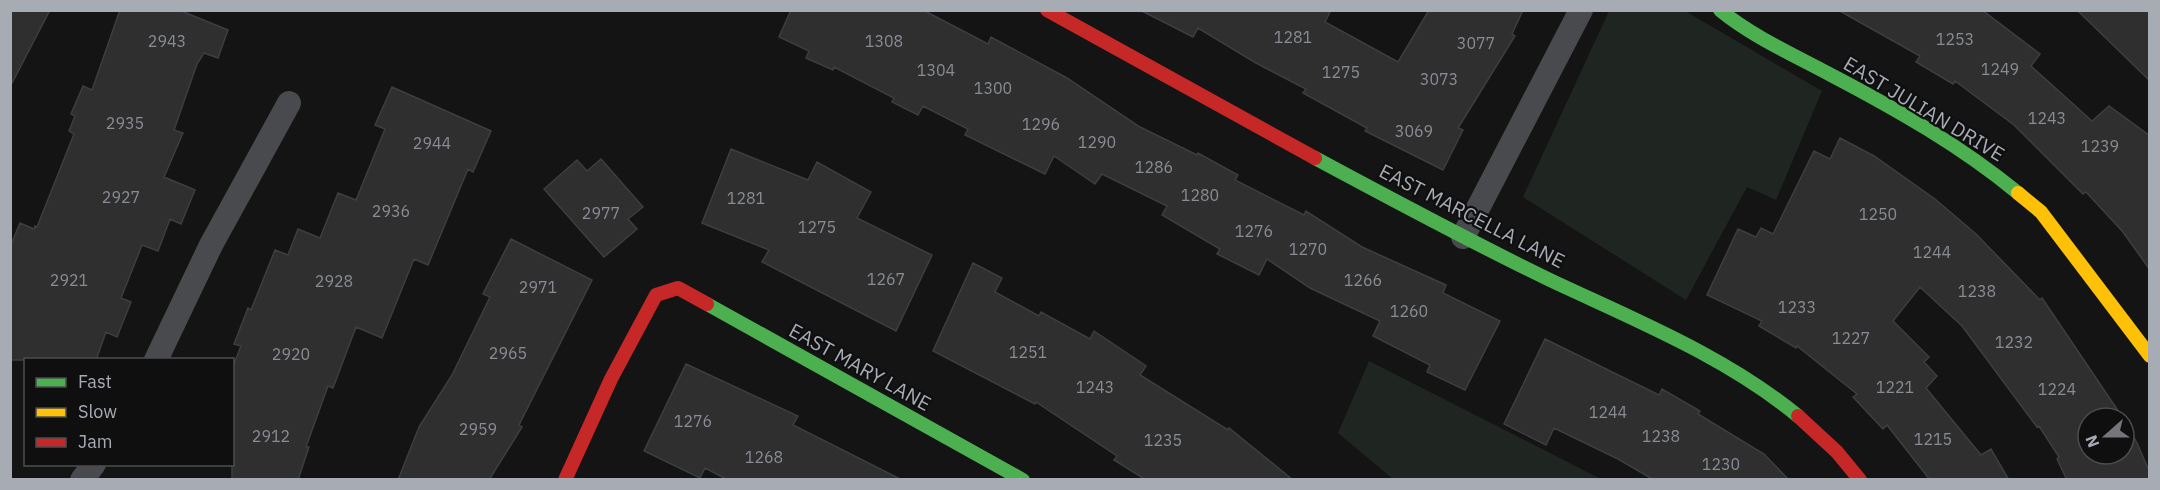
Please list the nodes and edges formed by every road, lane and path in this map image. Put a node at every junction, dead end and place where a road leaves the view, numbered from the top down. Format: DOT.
graph roads {
  1 [pos="1047,10"];
  2 [pos="1581,10"];
  3 [pos="1720,10"];
  4 [pos="289,103"];
  5 [pos="1463,237"];
  6 [pos="2150,356"];
  7 [pos="157,358"];
  8 [pos="93,466"];
  9 [pos="82,480"];
  10 [pos="565,480"];
  11 [pos="1023,480"];
  12 [pos="1860,480"];
  1 -- 5 [label="street, EAST MARCELLA LANE"];
  2 -- 5 [label="street"];
  3 -- 6 [label="street, EAST JULIAN DRIVE"];
  4 -- 7 [label="street"];
  5 -- 12 [label="street, EAST MARCELLA LANE"];
  8 -- 9 [label="street"];
  10 -- 11 [label="street, EAST MARY LANE"];
}
